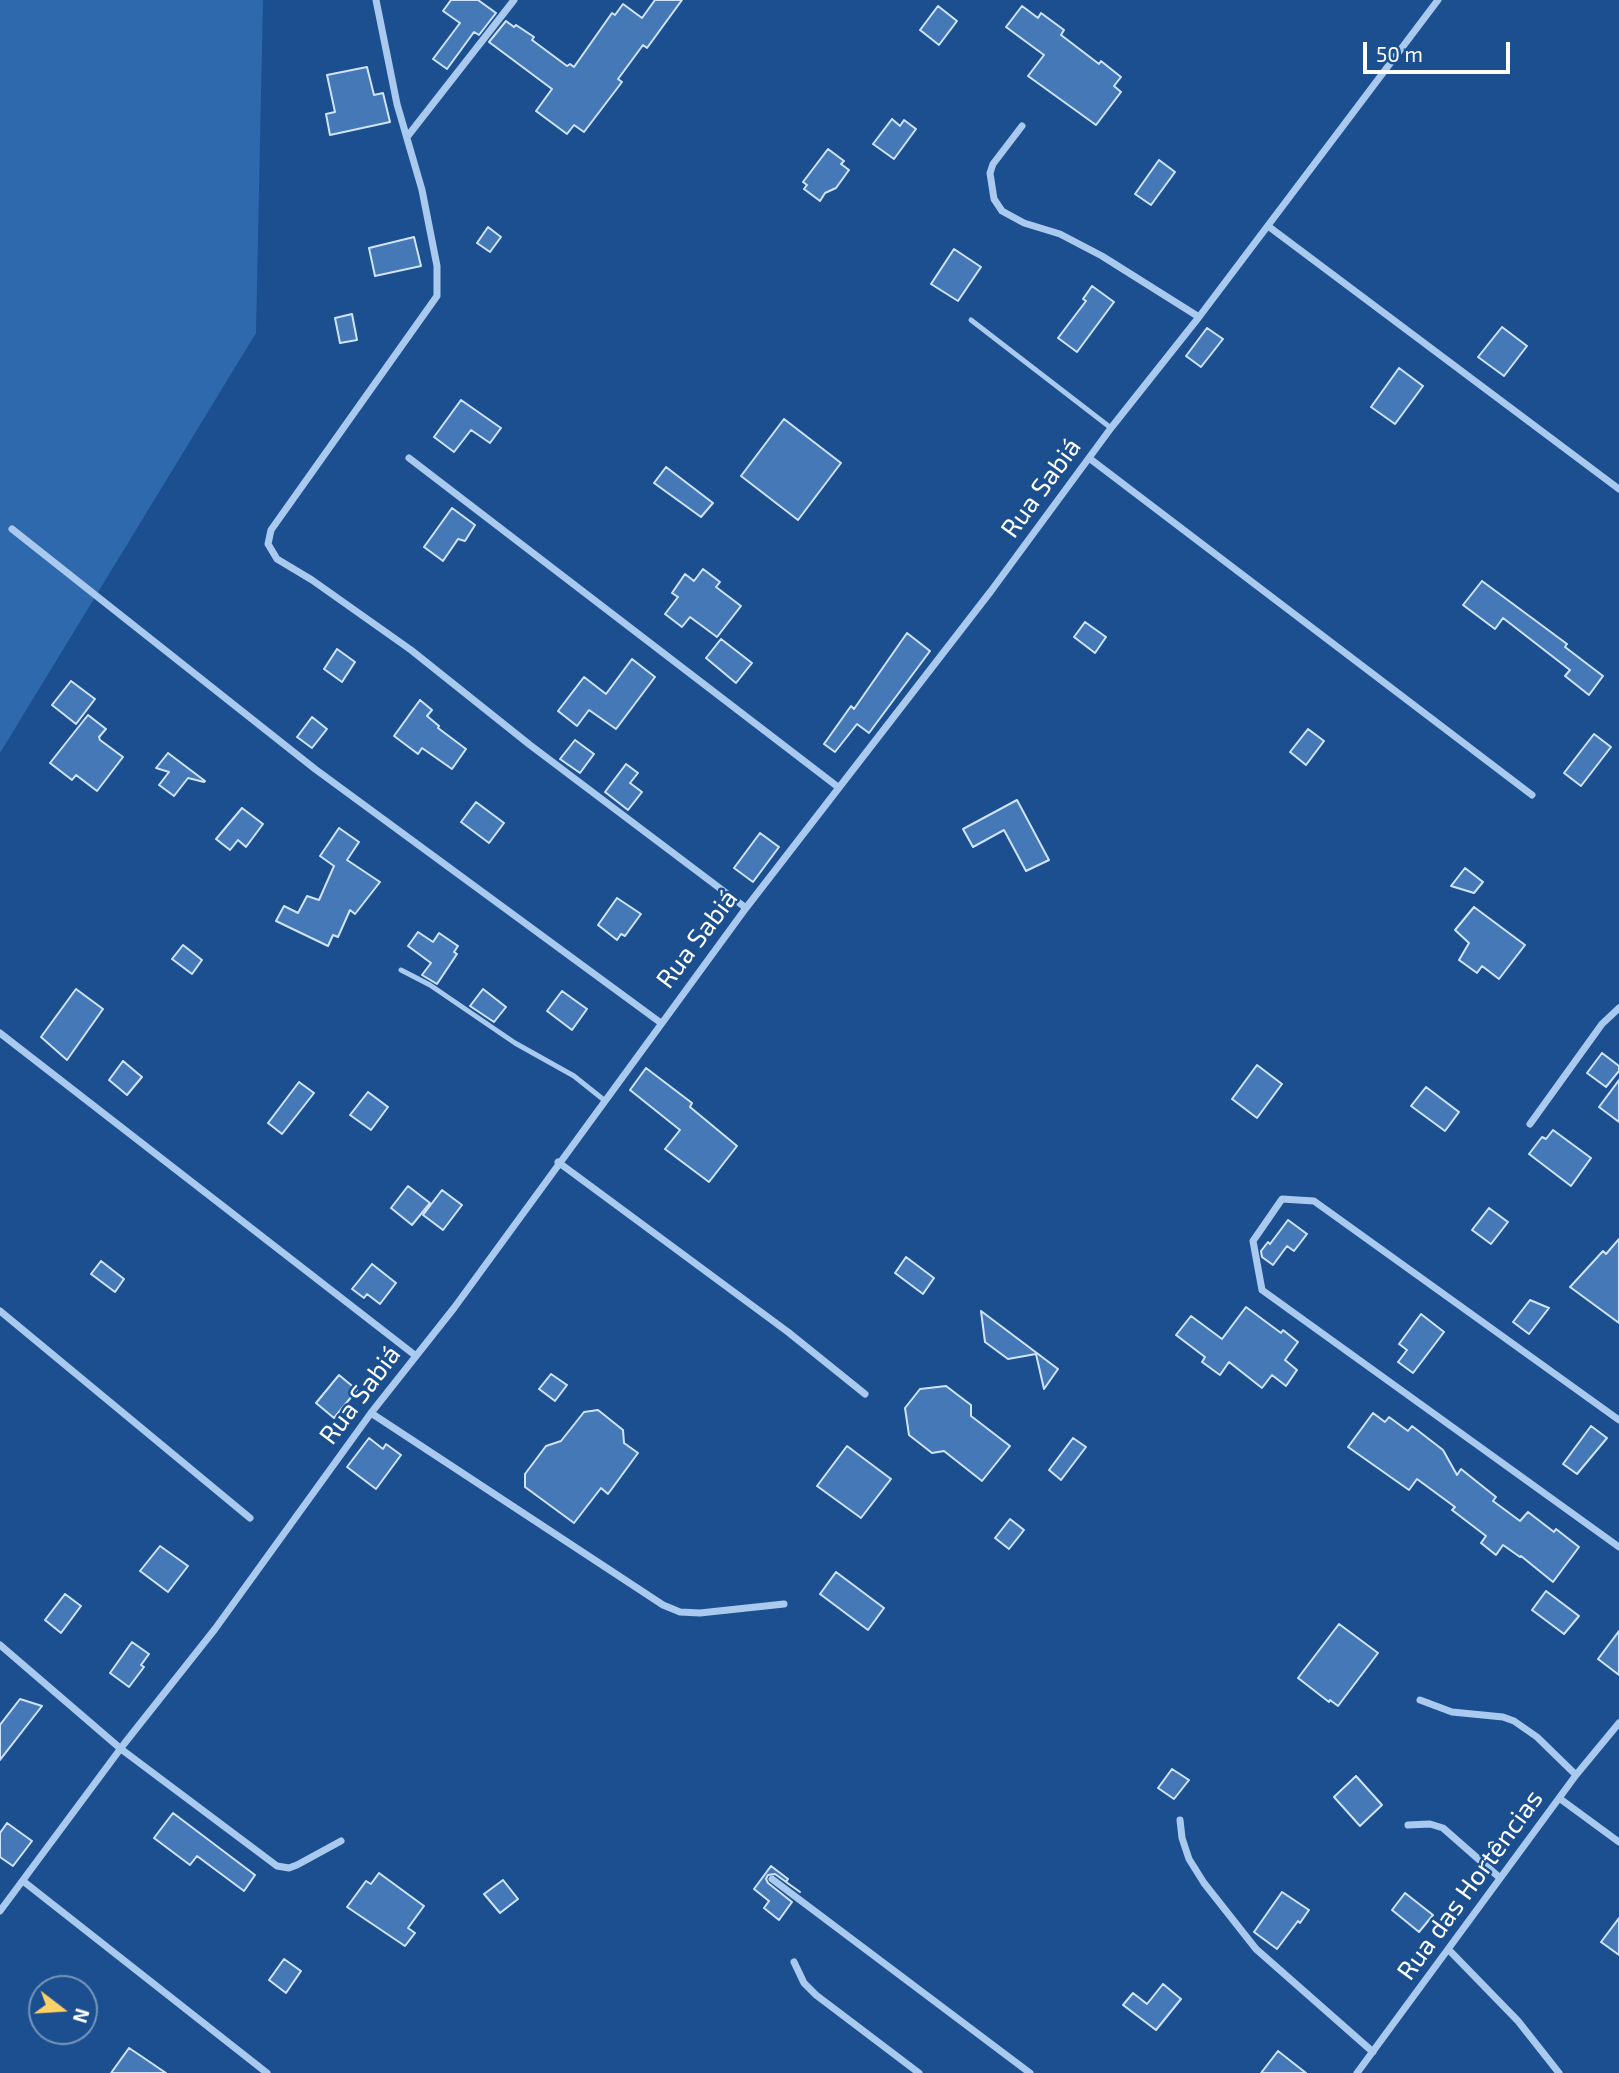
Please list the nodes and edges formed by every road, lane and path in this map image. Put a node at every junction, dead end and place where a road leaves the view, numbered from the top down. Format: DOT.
graph roads {
  1 [pos="376,0"];
  2 [pos="514,0"];
  3 [pos="1438,0"];
  4 [pos="1022,126"];
  5 [pos="407,137"];
  6 [pos="1268,226"];
  7 [pos="1199,317"];
  8 [pos="971,320"];
  9 [pos="1111,428"];
  10 [pos="409,458"];
  11 [pos="1088,458"];
  12 [pos="1619,489"];
  13 [pos="12,529"];
  14 [pos="838,787"];
  15 [pos="1532,795"];
  16 [pos="746,908"];
  17 [pos="401,970"];
  18 [pos="1619,1008"];
  19 [pos="661,1023"];
  20 [pos="0,1033"];
  21 [pos="604,1100"];
  22 [pos="1530,1124"];
  23 [pos="558,1162"];
  24 [pos="0,1311"];
  25 [pos="416,1356"];
  26 [pos="865,1394"];
  27 [pos="371,1413"];
  28 [pos="1619,1420"];
  29 [pos="250,1518"];
  30 [pos="1619,1547"];
  31 [pos="784,1604"];
  32 [pos="0,1645"];
  33 [pos="1420,1700"];
  34 [pos="1619,1723"];
  35 [pos="121,1749"];
  36 [pos="1576,1775"];
  37 [pos="1559,1798"];
  38 [pos="1180,1820"];
  39 [pos="1408,1825"];
  40 [pos="341,1841"];
  41 [pos="1619,1842"];
  42 [pos="1500,1878"];
  43 [pos="772,1880"];
  44 [pos="23,1881"];
  45 [pos="0,1911"];
  46 [pos="1448,1950"];
  47 [pos="794,1962"];
  48 [pos="1373,2052"];
  49 [pos="267,2073"];
  50 [pos="919,2073"];
  51 [pos="1030,2073"];
  52 [pos="1357,2073"];
  53 [pos="1559,2073"];
  1 -- 5 [label="street"];
  2 -- 5 [label="street"];
  3 -- 6 [label="street, Rua Sabiá"];
  4 -- 7 [label="street"];
  5 -- 16 [label="street"];
  6 -- 7 [label="street, Rua Sabiá"];
  6 -- 12 [label="street"];
  7 -- 9 [label="street, Rua Sabiá"];
  8 -- 9 [label="lane"];
  9 -- 11 [label="street, Rua Sabiá"];
  10 -- 14 [label="street"];
  11 -- 14 [label="street, Rua Sabiá"];
  11 -- 15 [label="street"];
  13 -- 19 [label="street"];
  14 -- 16 [label="street, Rua Sabiá"];
  16 -- 19 [label="street, Rua Sabiá"];
  17 -- 21 [label="lane"];
  18 -- 22 [label="street"];
  19 -- 21 [label="street, Rua Sabiá"];
  20 -- 25 [label="street"];
  21 -- 23 [label="street, Rua Sabiá"];
  23 -- 25 [label="street, Rua Sabiá"];
  23 -- 26 [label="street"];
  24 -- 29 [label="street"];
  25 -- 27 [label="street, Rua Sabiá"];
  27 -- 31 [label="street"];
  27 -- 35 [label="street, Rua Sabiá"];
  28 -- 30 [label="street"];
  32 -- 35 [label="street"];
  33 -- 36 [label="street"];
  34 -- 36 [label="street, Rua das Hortências"];
  35 -- 40 [label="street"];
  35 -- 44 [label="street, Rua Sabiá"];
  36 -- 37 [label="street, Rua das Hortências"];
  37 -- 41 [label="street"];
  37 -- 42 [label="street, Rua das Hortências"];
  38 -- 48 [label="street"];
  39 -- 42 [label="street"];
  42 -- 46 [label="street, Rua das Hortências"];
  43 -- 51 [label="street"];
  44 -- 45 [label="street, Rua Sabiá"];
  44 -- 49 [label="street"];
  46 -- 48 [label="street, Rua das Hortências"];
  46 -- 53 [label="street"];
  47 -- 50 [label="street"];
  48 -- 52 [label="street, Rua das Hortências"];
}
